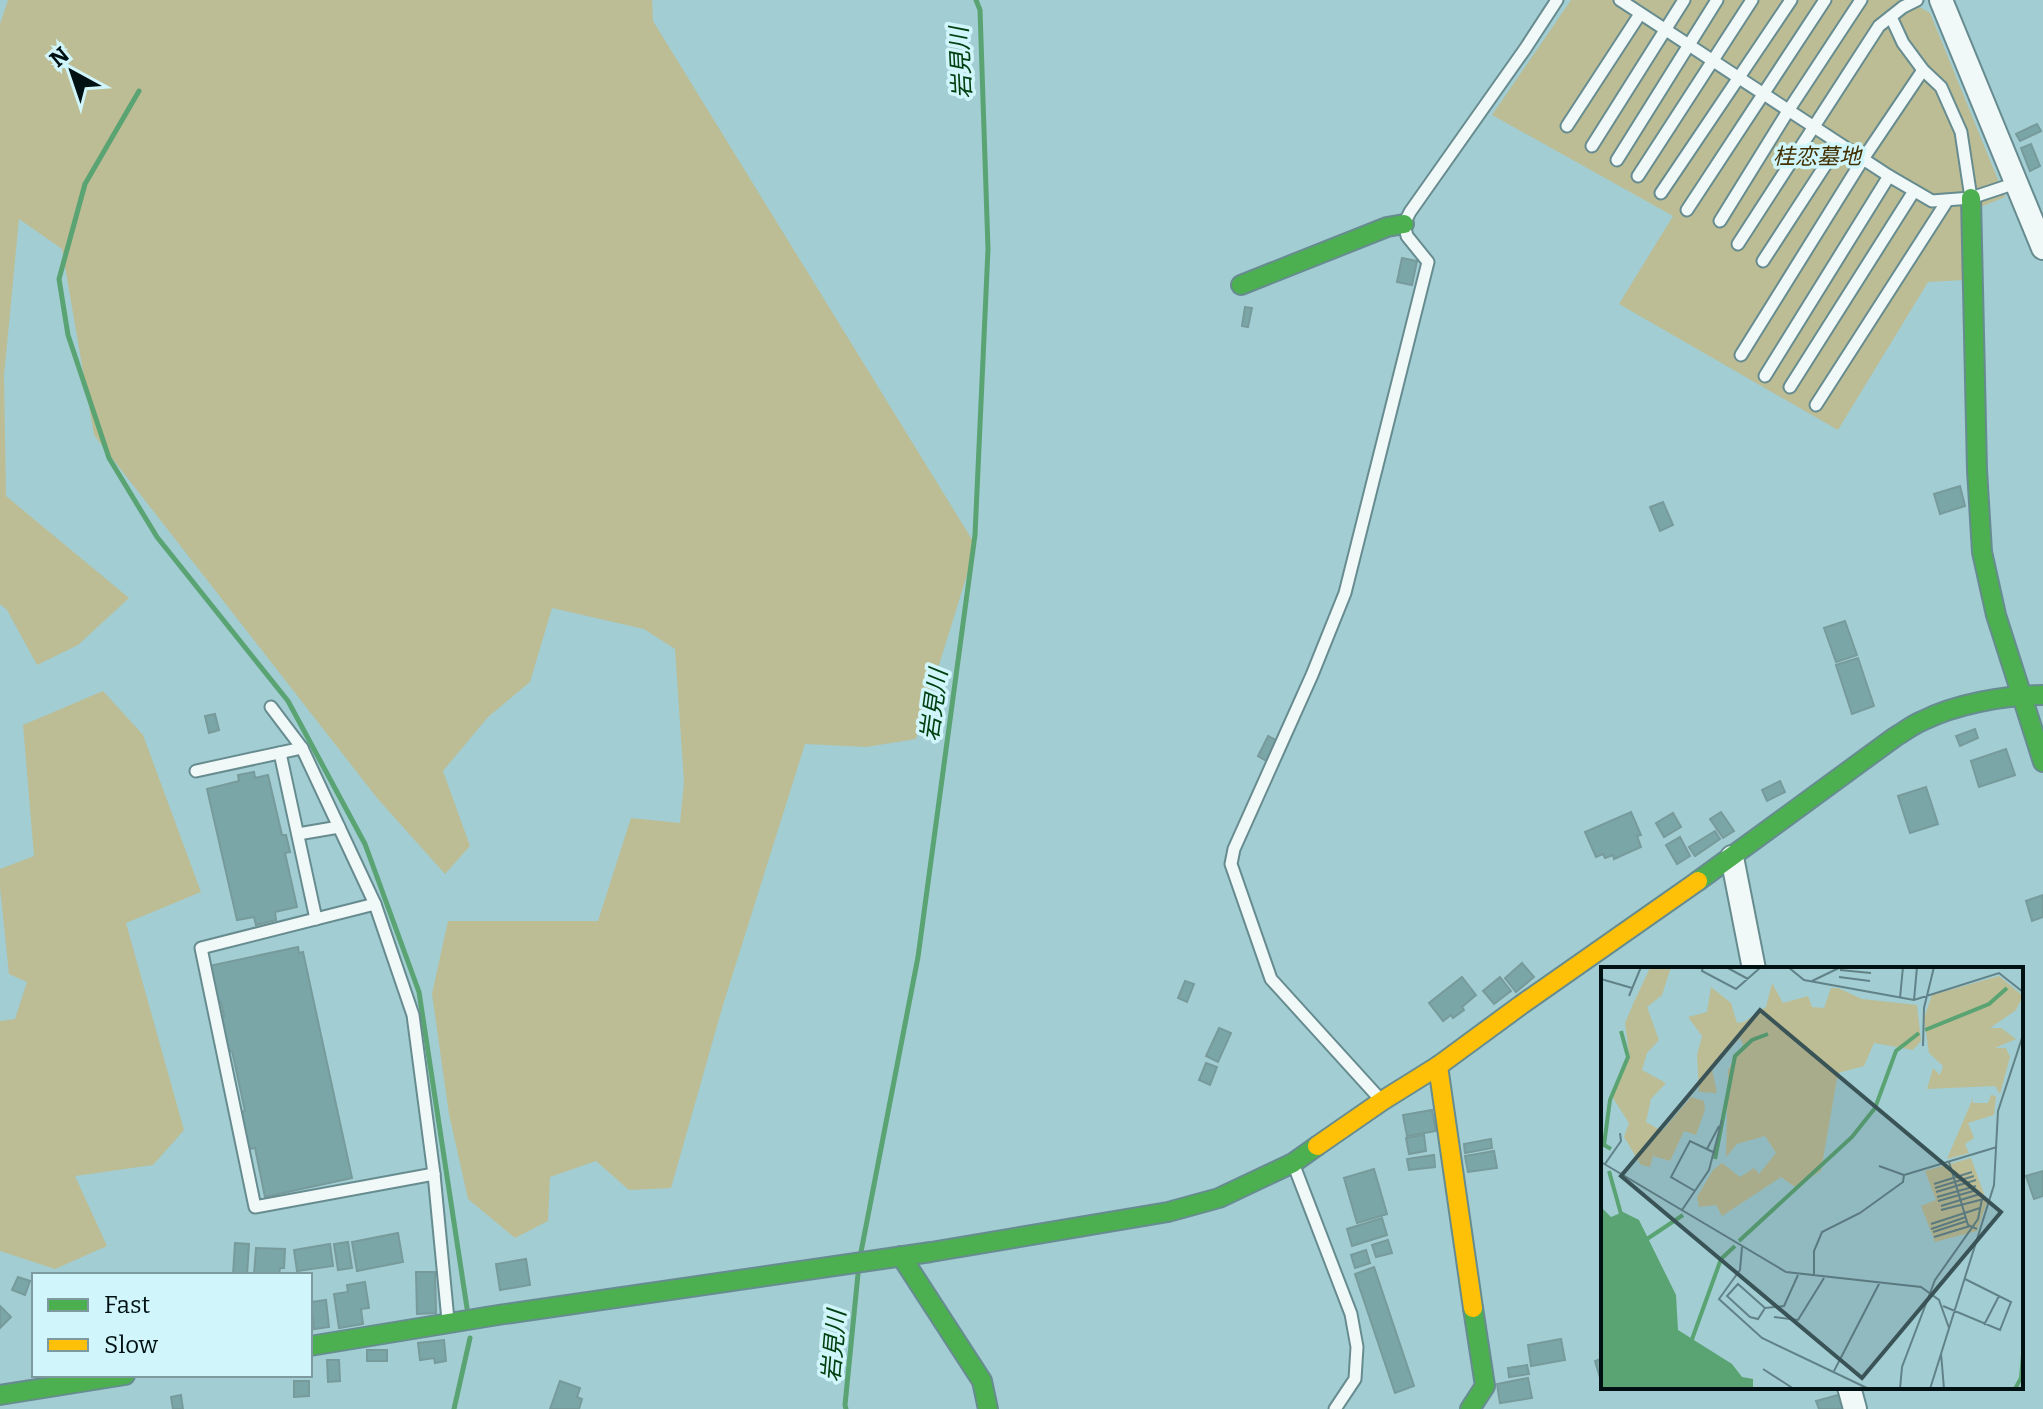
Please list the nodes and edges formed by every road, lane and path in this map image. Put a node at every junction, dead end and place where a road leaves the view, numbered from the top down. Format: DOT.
graph roads {
  1 [pos="1557,0"];
  2 [pos="1620,0"];
  3 [pos="1684,0"];
  4 [pos="1717,0"];
  5 [pos="1752,0"];
  6 [pos="1791,0"];
  7 [pos="1825,0"];
  8 [pos="1861,0"];
  9 [pos="1891,0"];
  10 [pos="1917,0"];
  11 [pos="1941,0"];
  12 [pos="1903,7"];
  13 [pos="1640,14"];
  14 [pos="1891,17"];
  15 [pos="1664,30"];
  16 [pos="1688,46"];
  17 [pos="1712,62"];
  18 [pos="1923,70"];
  19 [pos="1737,78"];
  20 [pos="1764,95"];
  21 [pos="1788,111"];
  22 [pos="1567,126"];
  23 [pos="1813,127"];
  24 [pos="1839,144"];
  25 [pos="1592,146"];
  26 [pos="1863,159"];
  27 [pos="1617,160"];
  28 [pos="1638,176"];
  29 [pos="1889,176"];
  30 [pos="2016,183"];
  31 [pos="1914,191"];
  32 [pos="1661,193"];
  33 [pos="1971,198"];
  34 [pos="1947,201"];
  35 [pos="1687,210"];
  36 [pos="1720,221"];
  37 [pos="1404,224"];
  38 [pos="1738,244"];
  39 [pos="2043,248"];
  40 [pos="1763,261"];
  41 [pos="1241,285"];
  42 [pos="1741,355"];
  43 [pos="1765,376"];
  44 [pos="1790,387"];
  45 [pos="1816,405"];
  46 [pos="2021,695"];
  47 [pos="2043,695"];
  48 [pos="271,707"];
  49 [pos="302,748"];
  50 [pos="280,753"];
  51 [pos="2043,762"];
  52 [pos="196,771"];
  53 [pos="339,827"];
  54 [pos="298,834"];
  55 [pos="1732,857"];
  56 [pos="375,904"];
  57 [pos="316,919"];
  58 [pos="1754,967"];
  59 [pos="1438,1066"];
  60 [pos="1382,1101"];
  61 [pos="1293,1163"];
  62 [pos="434,1174"];
  63 [pos="901,1256"];
  64 [pos="448,1324"];
  65 [pos="312,1346"];
  66 [pos="112,1377"];
  67 [pos="1850,1389"];
  68 [pos="0,1395"];
  69 [pos="988,1409"];
  70 [pos="1335,1409"];
  71 [pos="1470,1409"];
  72 [pos="1855,1409"];
  1 -- 37 [label="lane"];
  2 -- 13 [label="lane"];
  3 -- 15 [label="lane"];
  4 -- 16 [label="lane"];
  5 -- 17 [label="lane"];
  6 -- 19 [label="lane"];
  7 -- 20 [label="lane"];
  8 -- 21 [label="lane"];
  9 -- 12 [label="lane"];
  10 -- 12 [label="lane"];
  11 -- 30 [label="street"];
  12 -- 14 [label="lane"];
  13 -- 15 [label="lane"];
  13 -- 22 [label="lane"];
  14 -- 18 [label="lane"];
  14 -- 23 [label="lane"];
  15 -- 16 [label="lane"];
  15 -- 25 [label="lane"];
  16 -- 17 [label="lane"];
  16 -- 27 [label="lane"];
  17 -- 19 [label="lane"];
  17 -- 28 [label="lane"];
  18 -- 26 [label="lane"];
  18 -- 33 [label="lane"];
  19 -- 20 [label="lane"];
  19 -- 32 [label="lane"];
  20 -- 21 [label="lane"];
  20 -- 35 [label="lane"];
  21 -- 23 [label="lane"];
  21 -- 36 [label="lane"];
  23 -- 24 [label="lane"];
  23 -- 38 [label="lane"];
  24 -- 26 [label="lane"];
  24 -- 40 [label="lane"];
  26 -- 29 [label="lane"];
  26 -- 42 [label="lane"];
  29 -- 31 [label="lane"];
  29 -- 43 [label="lane"];
  30 -- 33 [label="lane"];
  30 -- 39 [label="street"];
  31 -- 34 [label="lane"];
  31 -- 44 [label="lane"];
  33 -- 34 [label="lane"];
  33 -- 46 [label="street"];
  34 -- 45 [label="lane"];
  37 -- 41 [label="street"];
  37 -- 60 [label="lane"];
  46 -- 47 [label="street"];
  46 -- 51 [label="street"];
  46 -- 55 [label="street"];
  48 -- 49 [label="lane"];
  49 -- 50 [label="lane"];
  49 -- 53 [label="lane"];
  50 -- 52 [label="lane"];
  50 -- 54 [label="lane"];
  53 -- 54 [label="lane"];
  53 -- 56 [label="lane"];
  54 -- 57 [label="lane"];
  55 -- 58 [label="street"];
  55 -- 59 [label="street"];
  56 -- 57 [label="lane"];
  56 -- 62 [label="lane"];
  57 -- 62 [label="lane"];
  59 -- 60 [label="street"];
  59 -- 71 [label="street"];
  60 -- 61 [label="street"];
  61 -- 63 [label="street"];
  61 -- 70 [label="lane"];
  62 -- 64 [label="lane"];
  63 -- 64 [label="street"];
  63 -- 69 [label="street"];
  64 -- 65 [label="street"];
  66 -- 68 [label="street"];
  67 -- 72 [label="street"];
}
